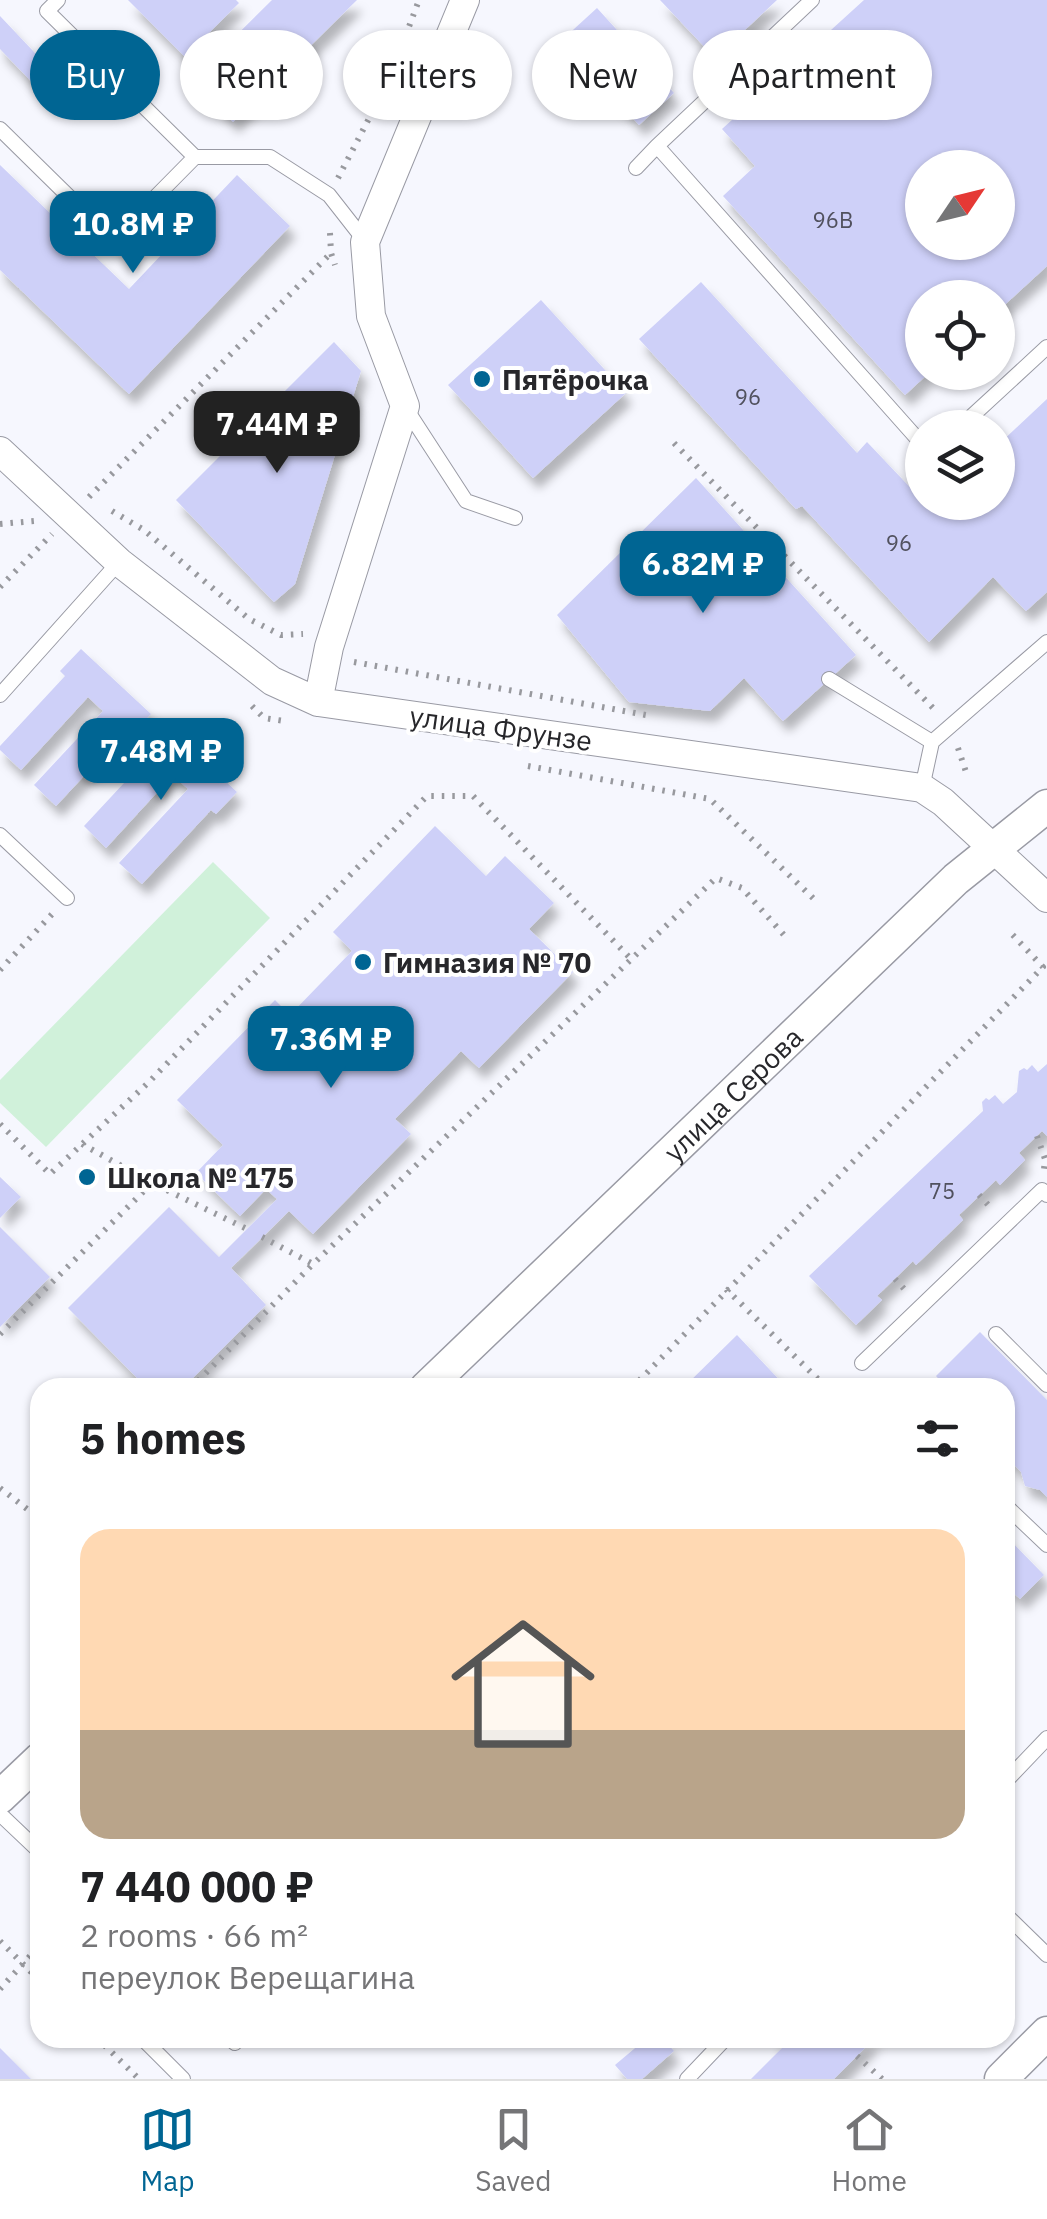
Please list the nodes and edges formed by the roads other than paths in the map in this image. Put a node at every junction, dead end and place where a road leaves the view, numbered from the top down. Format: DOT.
graph roads {
  1 [pos="58,0"];
  2 [pos="465,0"];
  3 [pos="812,0"];
  4 [pos="0,129"];
  5 [pos="656,146"];
  6 [pos="195,158"];
  7 [pos="636,168"];
  8 [pos="365,242"];
  9 [pos="1047,347"];
  10 [pos="404,406"];
  11 [pos="979,410"];
  12 [pos="905,425"];
  13 [pos="0,451"];
  14 [pos="515,518"];
  15 [pos="118,562"];
  16 [pos="1047,642"];
  17 [pos="829,679"];
  18 [pos="0,695"];
  19 [pos="318,702"];
  20 [pos="932,742"];
  21 [pos="922,788"];
  22 [pos="1047,806"];
  23 [pos="0,834"];
  24 [pos="994,849"];
  25 [pos="67,898"];
  26 [pos="1047,898"];
  27 [pos="1044,1193"];
  28 [pos="996,1334"];
  29 [pos="862,1363"];
  30 [pos="436,1378"];
  31 [pos="1047,1386"];
  32 [pos="1015,1515"];
  33 [pos="1047,1545"];
  34 [pos="1047,1738"];
  35 [pos="30,1768"];
  36 [pos="1015,1772"];
  37 [pos="0,1797"];
  38 [pos="0,1814"];
  39 [pos="30,1842"];
  40 [pos="1015,1924"];
  41 [pos="1047,1955"];
  42 [pos="1047,2033"];
  43 [pos="152,2048"];
  44 [pos="716,2048"];
  45 [pos="183,2079"];
  46 [pos="687,2079"];
  47 [pos="1000,2079"];
  1 -- 6 [label="lane"];
  2 -- 8 [label="street"];
  3 -- 5 [label="lane"];
  4 -- 6 [label="lane"];
  5 -- 7 [label="lane"];
  5 -- 12 [label="lane"];
  6 -- 8 [label="lane"];
  8 -- 10 [label="street"];
  9 -- 11 [label="lane"];
  10 -- 14 [label="lane"];
  10 -- 19 [label="street"];
  13 -- 15 [label="street, улица Фрунзе"];
  15 -- 18 [label="lane"];
  15 -- 19 [label="street, улица Фрунзе"];
  16 -- 20 [label="lane"];
  17 -- 20 [label="lane"];
  19 -- 21 [label="street, улица Фрунзе"];
  20 -- 21 [label="lane"];
  21 -- 24 [label="street"];
  22 -- 24 [label="street, улица Серова"];
  23 -- 25 [label="lane"];
  24 -- 26 [label="street"];
  24 -- 30 [label="street, улица Серова"];
  27 -- 29 [label="lane"];
  28 -- 31 [label="lane"];
  32 -- 33 [label="lane"];
  34 -- 36 [label="lane"];
  35 -- 37 [label="street"];
  38 -- 39 [label="lane"];
  40 -- 41 [label="lane"];
  42 -- 47 [label="street"];
  43 -- 45 [label="lane"];
  44 -- 46 [label="lane"];
}
